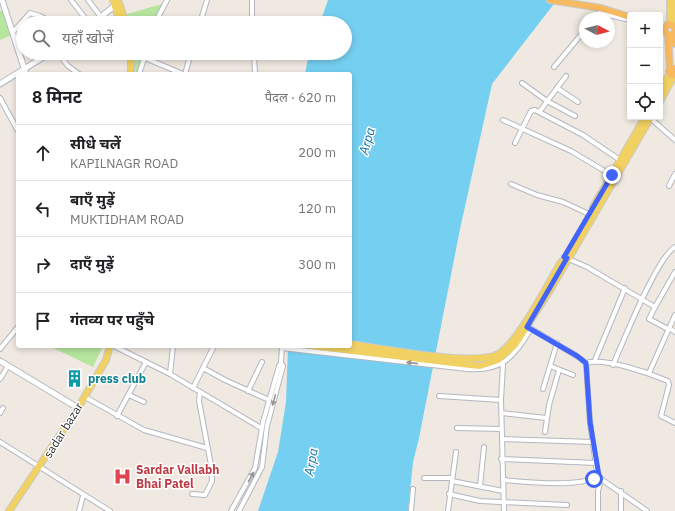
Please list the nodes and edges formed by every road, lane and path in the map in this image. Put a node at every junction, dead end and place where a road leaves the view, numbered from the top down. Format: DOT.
graph roads {
  1 [pos="2,0"];
  2 [pos="71,0"];
  3 [pos="88,0"];
  4 [pos="166,0"];
  5 [pos="206,0"];
  6 [pos="252,0"];
  7 [pos="550,0"];
  8 [pos="670,0"];
  9 [pos="675,0"];
  10 [pos="116,2"];
  11 [pos="27,16"];
  12 [pos="40,16"];
  13 [pos="84,16"];
  14 [pos="100,16"];
  15 [pos="102,16"];
  16 [pos="119,16"];
  17 [pos="123,16"];
  18 [pos="159,16"];
  19 [pos="202,16"];
  20 [pos="252,16"];
  21 [pos="627,16"];
  22 [pos="615,17"];
  23 [pos="627,19"];
  24 [pos="663,24"];
  25 [pos="673,28"];
  26 [pos="16,29"];
  27 [pos="13,32"];
  28 [pos="664,32"];
  29 [pos="579,37"];
  30 [pos="16,41"];
  31 [pos="675,44"];
  32 [pos="22,60"];
  33 [pos="41,60"];
  34 [pos="63,60"];
  35 [pos="130,60"];
  36 [pos="144,60"];
  37 [pos="150,60"];
  38 [pos="189,60"];
  39 [pos="254,60"];
  40 [pos="554,67"];
  41 [pos="26,72"];
  42 [pos="76,72"];
  43 [pos="131,72"];
  44 [pos="140,72"];
  45 [pos="179,72"];
  46 [pos="185,72"];
  47 [pos="255,72"];
  48 [pos="673,73"];
  49 [pos="566,76"];
  50 [pos="16,77"];
  51 [pos="522,83"];
  52 [pos="0,84"];
  53 [pos="663,86"];
  54 [pos="557,88"];
  55 [pos="663,95"];
  56 [pos="0,98"];
  57 [pos="547,101"];
  58 [pos="578,102"];
  59 [pos="540,111"];
  60 [pos="575,116"];
  61 [pos="503,120"];
  62 [pos="647,120"];
  63 [pos="647,120"];
  64 [pos="652,120"];
  65 [pos="16,126"];
  66 [pos="523,128"];
  67 [pos="675,140"];
  68 [pos="515,143"];
  69 [pos="620,160"];
  70 [pos="675,174"];
  71 [pos="614,176"];
  72 [pos="511,184"];
  73 [pos="669,186"];
  74 [pos="589,214"];
  75 [pos="675,247"];
  76 [pos="566,258"];
  77 [pos="675,272"];
  78 [pos="625,288"];
  79 [pos="642,300"];
  80 [pos="655,307"];
  81 [pos="675,315"];
  82 [pos="527,326"];
  83 [pos="669,328"];
  84 [pos="16,329"];
  85 [pos="675,332"];
  86 [pos="352,344"];
  87 [pos="557,344"];
  88 [pos="109,348"];
  89 [pos="118,348"];
  90 [pos="173,348"];
  91 [pos="213,348"];
  92 [pos="282,348"];
  93 [pos="290,348"];
  94 [pos="332,348"];
  95 [pos="0,349"];
  96 [pos="445,359"];
  97 [pos="595,360"];
  98 [pos="0,361"];
  99 [pos="146,362"];
  100 [pos="262,362"];
  101 [pos="585,362"];
  102 [pos="281,363"];
  103 [pos="503,364"];
  104 [pos="613,365"];
  105 [pos="8,366"];
  106 [pos="550,366"];
  107 [pos="203,368"];
  108 [pos="559,370"];
  109 [pos="648,373"];
  110 [pos="170,374"];
  111 [pos="573,375"];
  112 [pos="0,380"];
  113 [pos="193,388"];
  114 [pos="543,389"];
  115 [pos="248,391"];
  116 [pos="200,392"];
  117 [pos="129,395"];
  118 [pos="84,396"];
  119 [pos="439,396"];
  120 [pos="269,400"];
  121 [pos="501,400"];
  122 [pos="144,402"];
  123 [pos="3,408"];
  124 [pos="78,408"];
  125 [pos="0,413"];
  126 [pos="502,413"];
  127 [pos="117,416"];
  128 [pos="546,418"];
  129 [pos="675,423"];
  130 [pos="261,428"];
  131 [pos="457,428"];
  132 [pos="501,429"];
  133 [pos="545,432"];
  134 [pos="502,439"];
  135 [pos="0,442"];
  136 [pos="593,442"];
  137 [pos="484,447"];
  138 [pos="207,448"];
  139 [pos="456,452"];
  140 [pos="501,459"];
  141 [pos="596,463"];
  142 [pos="39,468"];
  143 [pos="424,478"];
  144 [pos="600,478"];
  145 [pos="452,479"];
  146 [pos="502,480"];
  147 [pos="480,486"];
  148 [pos="413,489"];
  149 [pos="503,491"];
  150 [pos="621,491"];
  151 [pos="192,494"];
  152 [pos="449,494"];
  153 [pos="83,496"];
  154 [pos="503,502"];
  155 [pos="567,505"];
  156 [pos="9,511"];
  157 [pos="79,511"];
  158 [pos="110,511"];
  159 [pos="231,511"];
  160 [pos="239,511"];
  161 [pos="411,511"];
  162 [pos="448,511"];
  163 [pos="504,511"];
  164 [pos="598,511"];
  165 [pos="621,511"];
  166 [pos="647,511"];
  1 -- 27 [label="street"];
  2 -- 13 [label="street"];
  3 -- 14 [label="street"];
  4 -- 18 [label="street"];
  5 -- 19 [label="street"];
  6 -- 20 [label="street"];
  7 -- 21 [label="highway"];
  8 -- 25 [label="main road"];
  9 -- 25 [label="main road"];
  10 -- 15 [label="street"];
  10 -- 16 [label="main road"];
  10 -- 17 [label="main road"];
  11 -- 12 [label="street"];
  22 -- 23 [label="street"];
  24 -- 25 [label="highway"];
  25 -- 28 [label="highway"];
  25 -- 28 [label="highway"];
  25 -- 31 [label="highway"];
  26 -- 27 [label="street"];
  27 -- 30 [label="street"];
  28 -- 48 [label="highway"];
  29 -- 40 [label="street"];
  32 -- 41 [label="street"];
  33 -- 41 [label="street"];
  34 -- 42 [label="street"];
  35 -- 43 [label="main road"];
  36 -- 44 [label="street"];
  37 -- 45 [label="street"];
  38 -- 46 [label="street"];
  39 -- 47 [label="street"];
  48 -- 53 [label="main road"];
  48 -- 55 [label="main road"];
  49 -- 54 [label="street"];
  50 -- 52 [label="street"];
  51 -- 57 [label="street"];
  54 -- 57 [label="street"];
  54 -- 58 [label="street"];
  56 -- 65 [label="street"];
  57 -- 59 [label="street"];
  57 -- 60 [label="street"];
  59 -- 66 [label="street"];
  59 -- 69 [label="street"];
  61 -- 66 [label="street"];
  62 -- 69 [label="main road"];
  63 -- 71 [label="main road"];
  64 -- 67 [label="street"];
  66 -- 68 [label="street"];
  66 -- 71 [label="street"];
  69 -- 71 [label="main road"];
  70 -- 73 [label="street"];
  71 -- 74 [label="main road"];
  71 -- 76 [label="main road"];
  72 -- 74 [label="street"];
  74 -- 76 [label="main road"];
  75 -- 79 [label="street"];
  76 -- 78 [label="street"];
  76 -- 82 [label="main road"];
  77 -- 80 [label="street"];
  78 -- 79 [label="street"];
  78 -- 97 [label="street"];
  79 -- 80 [label="street"];
  79 -- 104 [label="street"];
  80 -- 83 [label="street"];
  81 -- 83 [label="street"];
  82 -- 87 [label="street"];
  82 -- 96 [label="main road"];
  82 -- 103 [label="street"];
  83 -- 85 [label="street"];
  83 -- 109 [label="street"];
  84 -- 95 [label="street"];
  86 -- 96 [label="main road"];
  87 -- 101 [label="street"];
  87 -- 106 [label="street"];
  88 -- 118 [label="main road, sadar bazar"];
  89 -- 99 [label="street"];
  90 -- 110 [label="street"];
  91 -- 107 [label="street"];
  92 -- 102 [label="street"];
  103 -- 93 [label="street, one-way"];
  94 -- 96 [label="main road"];
  97 -- 101 [label="street"];
  97 -- 104 [label="street"];
  98 -- 105 [label="street"];
  99 -- 110 [label="street"];
  99 -- 117 [label="street"];
  100 -- 115 [label="street"];
  101 -- 136 [label="street"];
  102 -- 120 [label="street"];
  102 -- 160 [label="street, one-way"];
  103 -- 121 [label="street"];
  104 -- 109 [label="street"];
  105 -- 112 [label="street"];
  105 -- 124 [label="street"];
  106 -- 108 [label="street"];
  106 -- 114 [label="street"];
  107 -- 113 [label="street"];
  107 -- 115 [label="street"];
  108 -- 111 [label="street"];
  108 -- 128 [label="street"];
  109 -- 129 [label="street"];
  110 -- 113 [label="street"];
  113 -- 116 [label="street"];
  115 -- 120 [label="street"];
  116 -- 130 [label="street"];
  116 -- 138 [label="street"];
  117 -- 122 [label="street"];
  117 -- 127 [label="street"];
  118 -- 124 [label="main road, sadar bazar"];
  118 -- 127 [label="street"];
  119 -- 121 [label="street"];
  120 -- 130 [label="street"];
  121 -- 126 [label="street"];
  123 -- 125 [label="street"];
  124 -- 142 [label="main road, sadar bazar"];
  126 -- 128 [label="street"];
  126 -- 132 [label="street"];
  127 -- 138 [label="street"];
  128 -- 133 [label="street"];
  159 -- 130 [label="street, one-way"];
  131 -- 132 [label="street"];
  132 -- 134 [label="street"];
  134 -- 136 [label="street"];
  134 -- 140 [label="street"];
  135 -- 142 [label="street"];
  136 -- 141 [label="street"];
  137 -- 147 [label="street"];
  138 -- 151 [label="street"];
  139 -- 145 [label="street"];
  140 -- 141 [label="street"];
  140 -- 146 [label="street"];
  141 -- 144 [label="street"];
  142 -- 153 [label="street"];
  142 -- 156 [label="main road, sadar bazar"];
  143 -- 145 [label="street"];
  144 -- 146 [label="street"];
  144 -- 150 [label="street"];
  144 -- 164 [label="street"];
  145 -- 147 [label="street"];
  145 -- 152 [label="street"];
  146 -- 149 [label="street"];
  147 -- 149 [label="street"];
  148 -- 161 [label="street"];
  149 -- 154 [label="street"];
  150 -- 165 [label="street"];
  150 -- 166 [label="street"];
  152 -- 154 [label="street"];
  152 -- 162 [label="street"];
  153 -- 157 [label="street"];
  153 -- 158 [label="street"];
  154 -- 155 [label="street"];
  154 -- 163 [label="street"];
}
